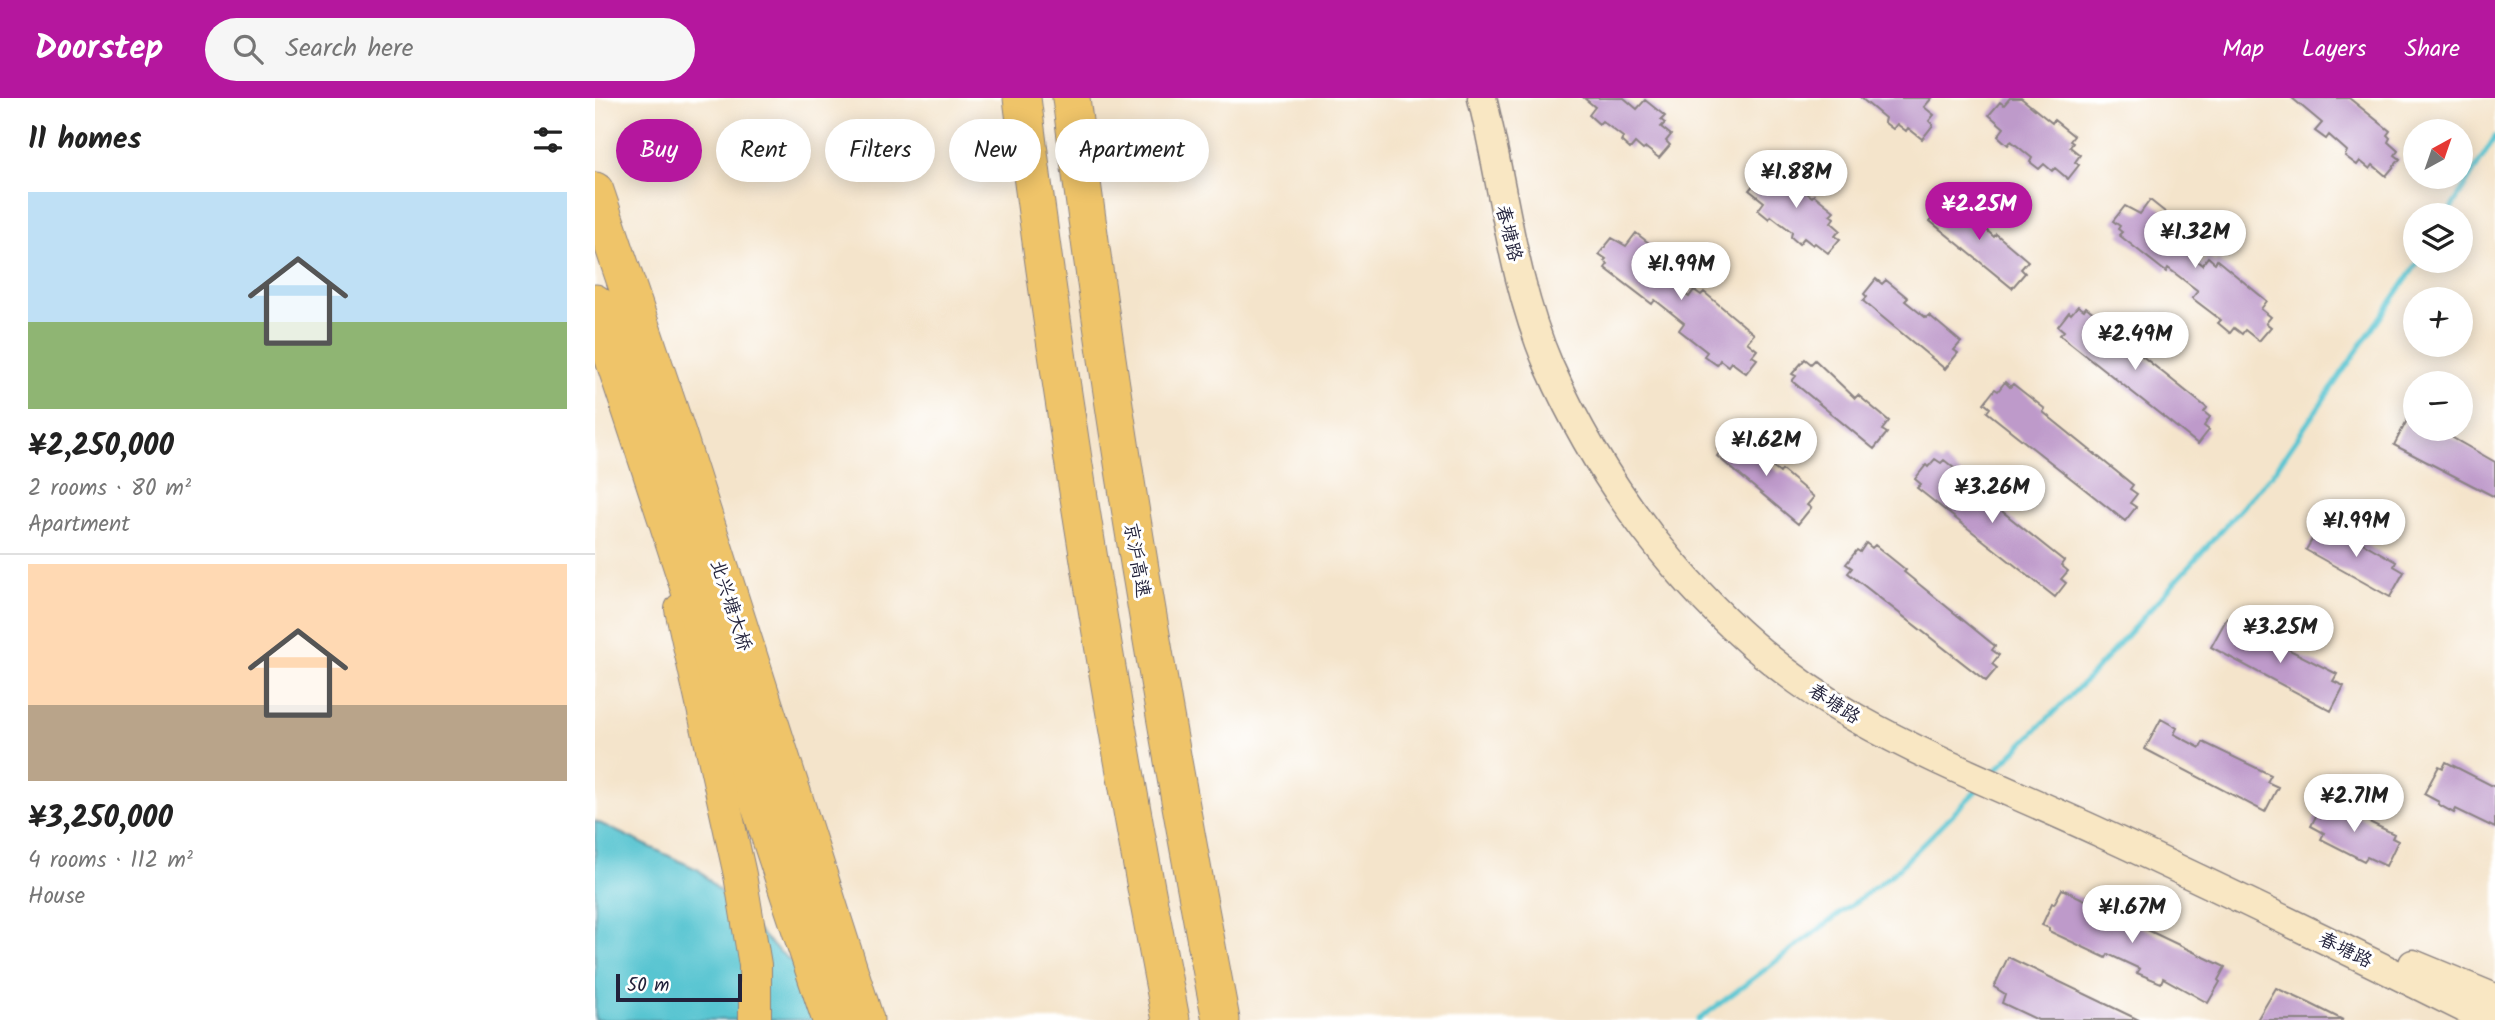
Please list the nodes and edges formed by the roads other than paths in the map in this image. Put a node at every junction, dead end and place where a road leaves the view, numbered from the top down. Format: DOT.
graph roads {
  1 [pos="1022,98"];
  2 [pos="1071,98"];
  3 [pos="1482,98"];
  4 [pos="1495,98"];
  5 [pos="595,191"];
  6 [pos="595,303"];
  7 [pos="677,433"];
  8 [pos="643,443"];
  9 [pos="1966,767"];
  10 [pos="2021,791"];
  11 [pos="2495,998"];
  12 [pos="755,1020"];
  13 [pos="831,1020"];
  14 [pos="865,1020"];
  15 [pos="887,1020"];
  16 [pos="1171,1020"];
  17 [pos="1221,1020"];
  18 [pos="2488,1020"];
  1 -- 16 [label="highway"];
  2 -- 17 [label="highway, 京沪高速"];
  3 -- 9 [label="street, 春塘路"];
  4 -- 9 [label="street, 春塘路"];
  5 -- 7 [label="highway, 北兴塘大桥"];
  6 -- 8 [label="highway, 北兴塘大桥"];
  7 -- 14 [label="highway, 北兴塘大桥"];
  7 -- 15 [label="highway"];
  8 -- 12 [label="main road"];
  8 -- 13 [label="highway, 北兴塘大桥"];
  9 -- 10 [label="street, 春塘路"];
  10 -- 11 [label="street, 春塘路"];
  10 -- 18 [label="street, 春塘路"];
}
